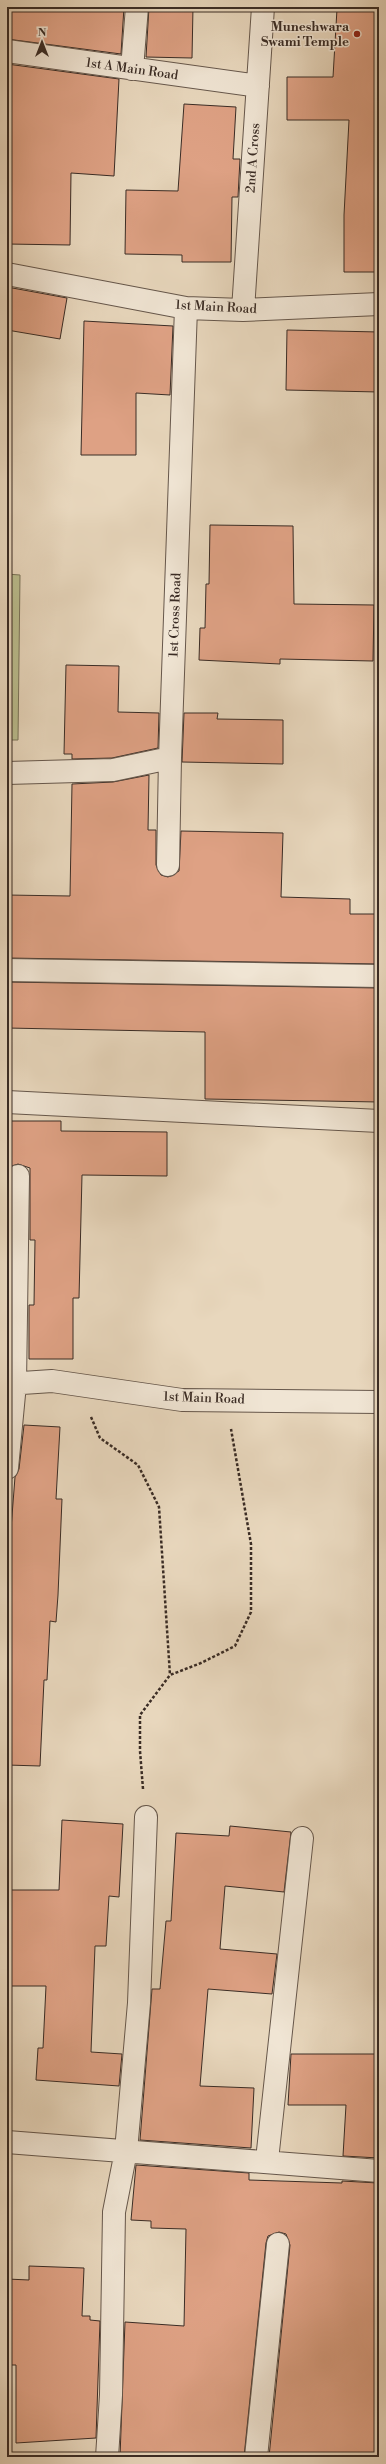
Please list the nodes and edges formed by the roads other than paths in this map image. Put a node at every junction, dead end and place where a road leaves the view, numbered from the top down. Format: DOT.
graph roads {
  1 [pos="137,7"];
  2 [pos="263,7"];
  3 [pos="7,51"];
  4 [pos="132,69"];
  5 [pos="258,86"];
  6 [pos="7,274"];
  7 [pos="379,304"];
  8 [pos="186,308"];
  9 [pos="243,310"];
  10 [pos="170,758"];
  11 [pos="7,773"];
  12 [pos="168,865"];
  13 [pos="7,970"];
  14 [pos="379,976"];
  15 [pos="7,1102"];
  16 [pos="379,1121"];
  17 [pos="18,1176"];
  18 [pos="11,1384"];
  19 [pos="379,1402"];
  20 [pos="7,1468"];
  21 [pos="146,1817"];
  22 [pos="302,1838"];
  23 [pos="7,2142"];
  24 [pos="126,2151"];
  25 [pos="267,2160"];
  26 [pos="379,2171"];
  27 [pos="278,2244"];
  28 [pos="107,2457"];
  29 [pos="256,2457"];
  1 -- 4 [label="street"];
  2 -- 5 [label="street, 2nd A Cross"];
  3 -- 4 [label="street, 1st A Main Road"];
  4 -- 5 [label="street, 1st A Main Road"];
  5 -- 9 [label="street, 2nd A Cross"];
  6 -- 8 [label="street, 1st Main Road"];
  7 -- 9 [label="street, 1st Main Road"];
  8 -- 9 [label="street, 1st Main Road"];
  8 -- 10 [label="street, 1st Cross Road"];
  10 -- 11 [label="street"];
  10 -- 12 [label="street, 1st Cross Road"];
  13 -- 14 [label="street"];
  15 -- 16 [label="street"];
  17 -- 18 [label="street"];
  18 -- 19 [label="street, 1st Main Road"];
  18 -- 20 [label="street"];
  21 -- 24 [label="street"];
  22 -- 25 [label="street"];
  23 -- 24 [label="street"];
  24 -- 25 [label="street"];
  24 -- 28 [label="street"];
  25 -- 26 [label="street"];
  27 -- 29 [label="street"];
}
